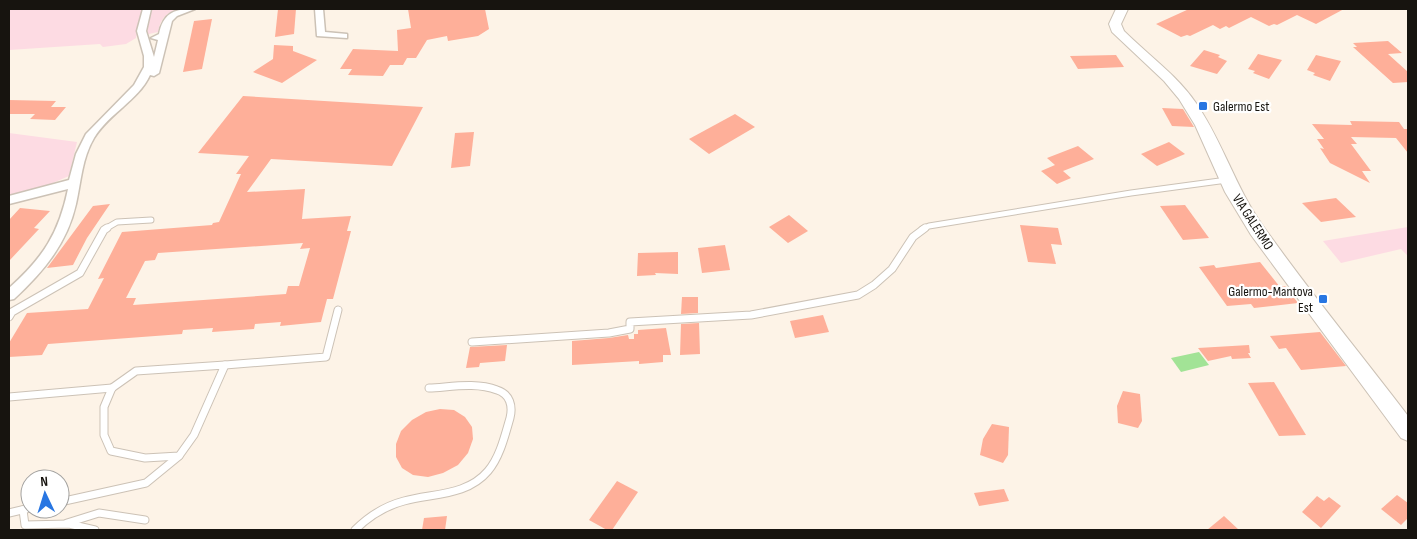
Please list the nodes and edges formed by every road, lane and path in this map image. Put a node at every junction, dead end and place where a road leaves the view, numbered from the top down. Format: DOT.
graph roads {
  1 [pos="147,9"];
  2 [pos="191,9"];
  3 [pos="319,9"];
  4 [pos="1122,9"];
  5 [pos="163,36"];
  6 [pos="344,36"];
  7 [pos="144,40"];
  8 [pos="131,96"];
  9 [pos="1227,180"];
  10 [pos="74,183"];
  11 [pos="9,200"];
  12 [pos="151,220"];
  13 [pos="9,295"];
  14 [pos="338,310"];
  15 [pos="9,317"];
  16 [pos="472,342"];
  17 [pos="225,365"];
  18 [pos="112,388"];
  19 [pos="429,388"];
  20 [pos="9,397"];
  21 [pos="1406,426"];
  22 [pos="179,456"];
  23 [pos="70,500"];
  24 [pos="26,519"];
  25 [pos="145,520"];
  26 [pos="63,524"];
  27 [pos="95,530"];
  28 [pos="355,530"];
  1 -- 7 [label="street"];
  2 -- 5 [label="street"];
  3 -- 6 [label="street"];
  4 -- 9 [label="main road, VIA GALERMO"];
  5 -- 7 [label="street"];
  5 -- 8 [label="street"];
  7 -- 8 [label="street"];
  8 -- 10 [label="street"];
  9 -- 16 [label="lane"];
  9 -- 21 [label="main road, VIA GALERMO"];
  10 -- 11 [label="street"];
  10 -- 13 [label="street"];
  12 -- 15 [label="lane"];
  14 -- 17 [label="lane"];
  17 -- 18 [label="lane"];
  17 -- 22 [label="lane"];
  18 -- 20 [label="lane"];
  18 -- 22 [label="lane"];
  19 -- 28 [label="lane"];
  22 -- 23 [label="lane"];
  24 -- 26 [label="lane"];
  25 -- 26 [label="lane"];
  26 -- 27 [label="lane"];
}
